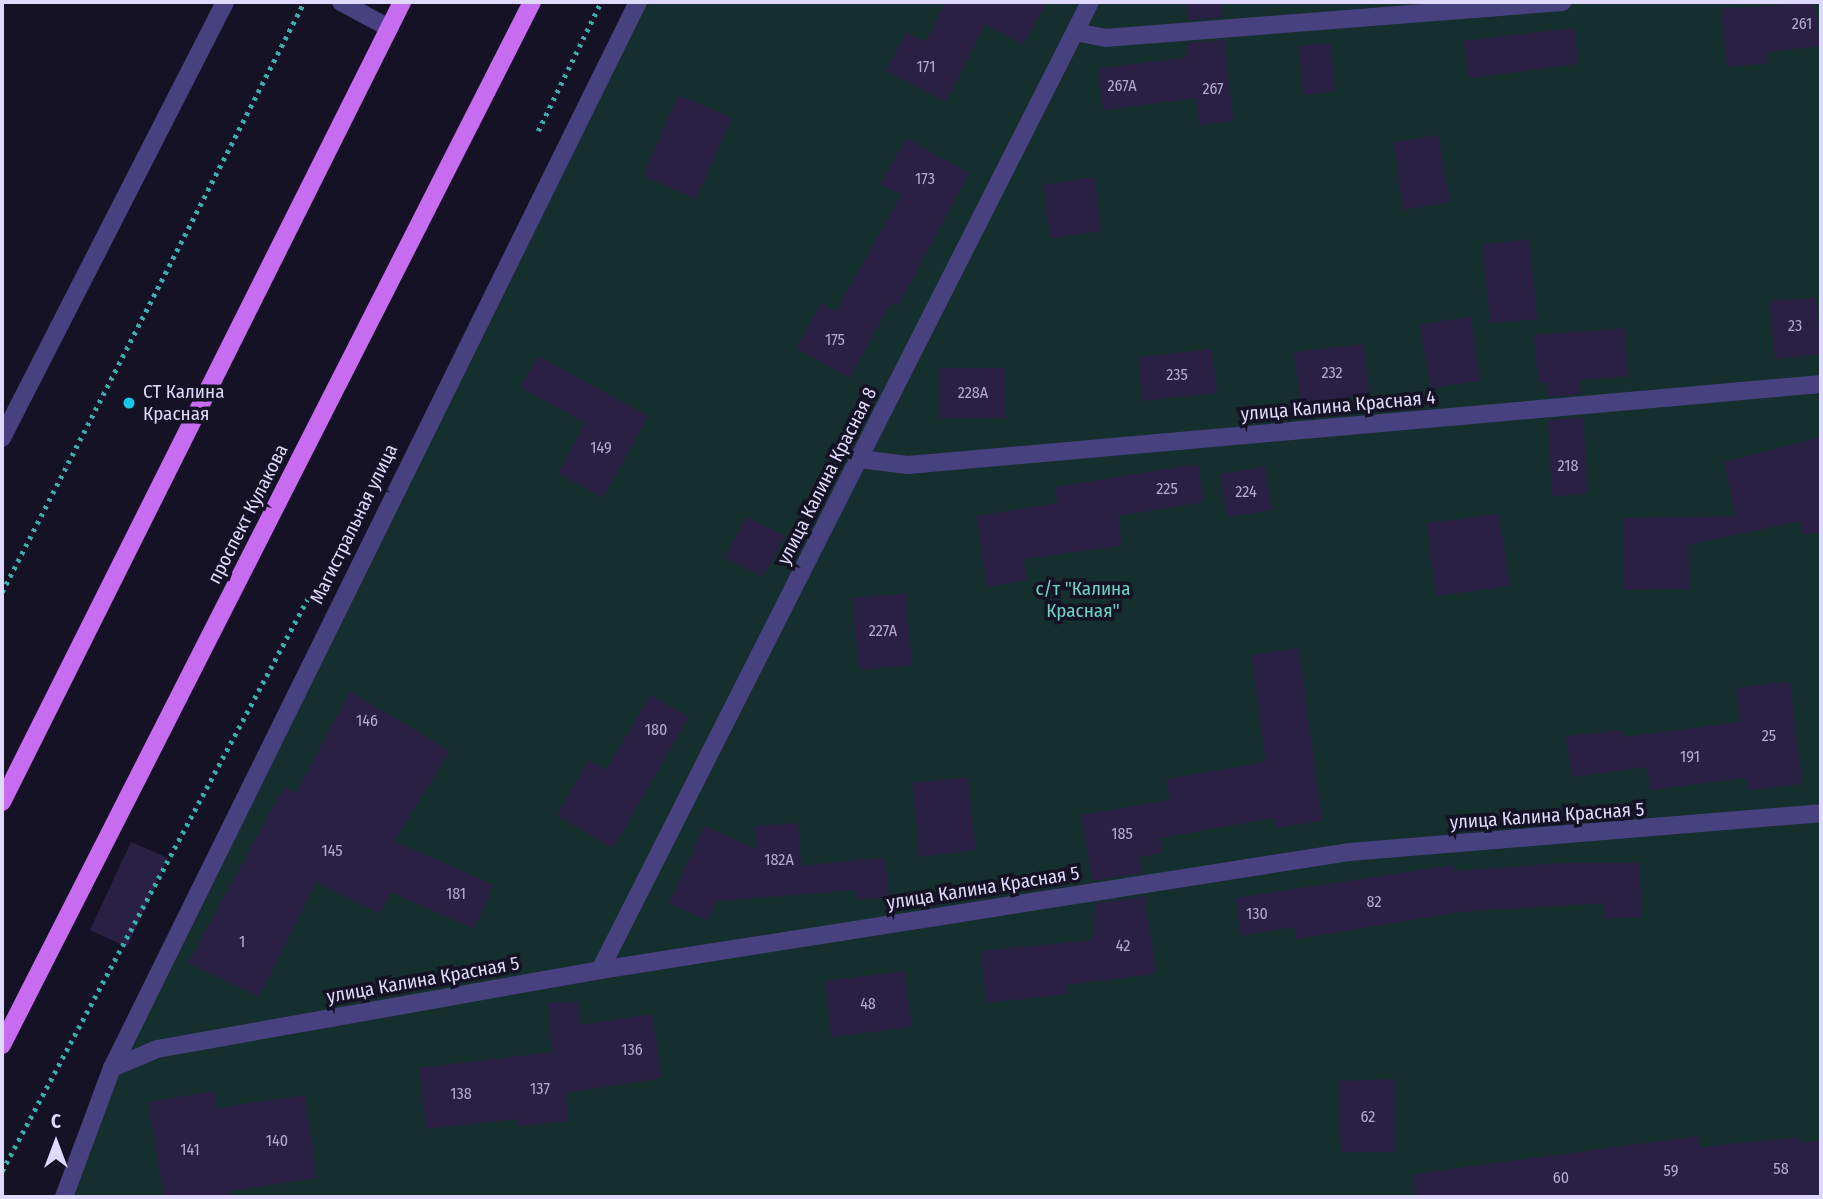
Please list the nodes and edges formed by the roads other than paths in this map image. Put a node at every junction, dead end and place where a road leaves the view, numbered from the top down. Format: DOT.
graph roads {
  1 [pos="225,2"];
  2 [pos="341,2"];
  3 [pos="402,2"];
  4 [pos="532,2"];
  5 [pos="638,2"];
  6 [pos="1090,2"];
  7 [pos="1563,2"];
  8 [pos="389,28"];
  9 [pos="1075,32"];
  10 [pos="1821,384"];
  11 [pos="2,438"];
  12 [pos="859,459"];
  13 [pos="2,802"];
  14 [pos="1821,813"];
  15 [pos="600,970"];
  16 [pos="2,1045"];
  17 [pos="112,1068"];
  18 [pos="64,1197"];
  1 -- 11 [label="street"];
  2 -- 8 [label="street"];
  3 -- 8 [label="main road"];
  4 -- 16 [label="main road, проспект Кулакова"];
  5 -- 17 [label="street, Магистральная улица"];
  6 -- 9 [label="street, улица Калина Красная 8"];
  7 -- 9 [label="street"];
  8 -- 13 [label="main road"];
  9 -- 12 [label="street, улица Калина Красная 8"];
  10 -- 12 [label="street, улица Калина Красная 4"];
  12 -- 15 [label="street, улица Калина Красная 8"];
  14 -- 15 [label="street, улица Калина Красная 5"];
  15 -- 17 [label="street, улица Калина Красная 5"];
  17 -- 18 [label="street, Магистральная улица"];
}
